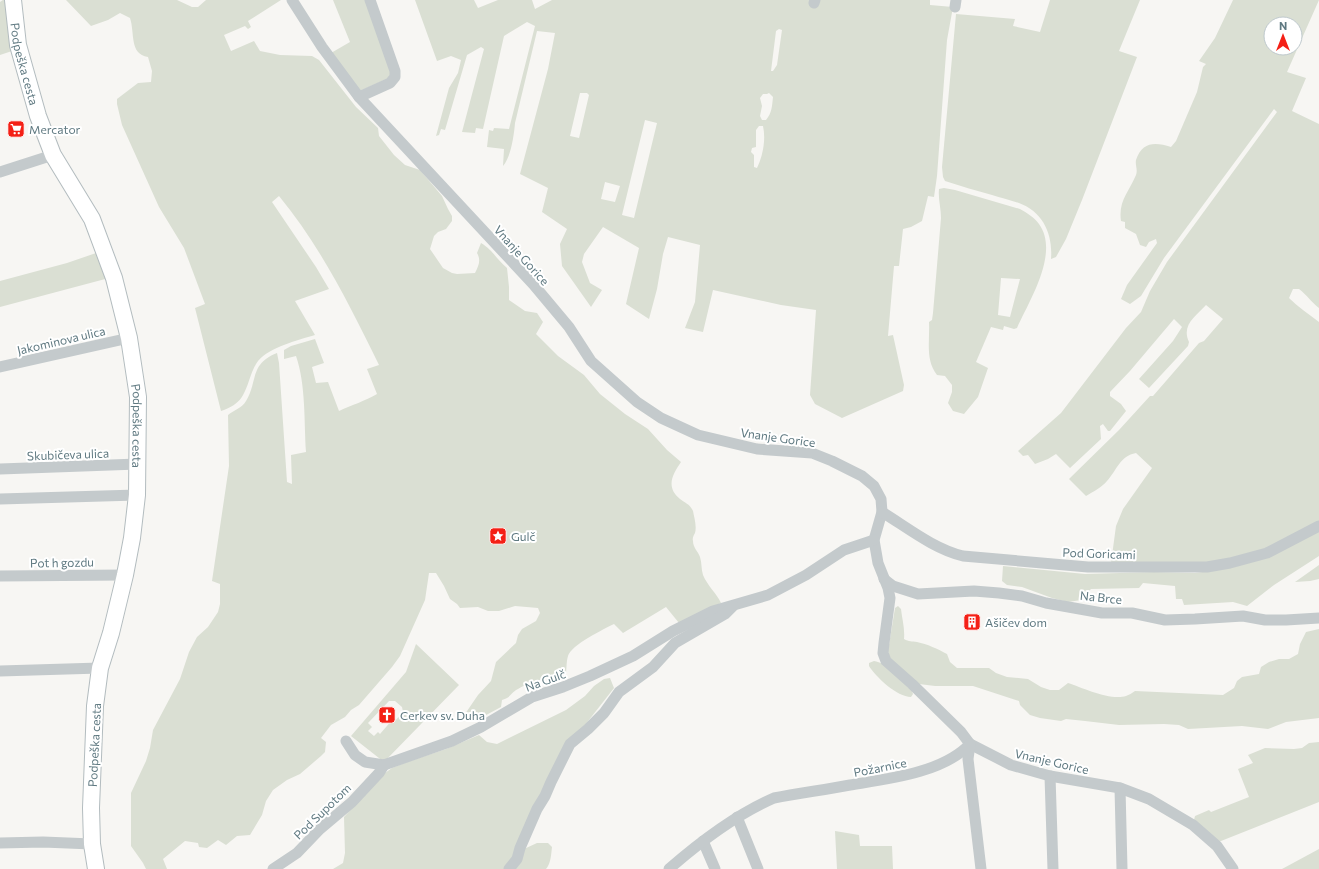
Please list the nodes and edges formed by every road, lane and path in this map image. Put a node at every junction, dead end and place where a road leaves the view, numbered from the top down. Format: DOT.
graph roads {
  1 [pos="13,0"];
  2 [pos="292,0"];
  3 [pos="370,0"];
  4 [pos="359,97"];
  5 [pos="53,155"];
  6 [pos="0,172"];
  7 [pos="129,338"];
  8 [pos="0,367"];
  9 [pos="138,464"];
  10 [pos="0,469"];
  11 [pos="137,495"];
  12 [pos="0,499"];
  13 [pos="882,512"];
  14 [pos="1319,526"];
  15 [pos="874,540"];
  16 [pos="125,574"];
  17 [pos="0,576"];
  18 [pos="884,579"];
  19 [pos="735,604"];
  20 [pos="1319,618"];
  21 [pos="100,668"];
  22 [pos="0,671"];
  23 [pos="346,741"];
  24 [pos="970,744"];
  25 [pos="384,765"];
  26 [pos="1050,776"];
  27 [pos="1120,788"];
  28 [pos="737,817"];
  29 [pos="704,841"];
  30 [pos="0,843"];
  31 [pos="92,844"];
  32 [pos="96,869"];
  33 [pos="273,869"];
  34 [pos="509,869"];
  35 [pos="669,869"];
  36 [pos="715,869"];
  37 [pos="758,869"];
  38 [pos="981,869"];
  39 [pos="1053,869"];
  40 [pos="1122,869"];
  41 [pos="1233,869"];
  1 -- 5 [label="main road, Podpeška cesta"];
  2 -- 4 [label="street, Vnanje Gorice"];
  3 -- 4 [label="street"];
  4 -- 13 [label="street, Vnanje Gorice"];
  5 -- 6 [label="street"];
  5 -- 7 [label="main road, Podpeška cesta"];
  7 -- 8 [label="street, Jakominova ulica"];
  7 -- 9 [label="main road, Podpeška cesta"];
  9 -- 10 [label="street, Skubičeva ulica"];
  9 -- 11 [label="main road, Podpeška cesta"];
  11 -- 12 [label="street"];
  11 -- 16 [label="main road, Podpeška cesta"];
  13 -- 14 [label="street, Pod Goricami"];
  13 -- 15 [label="street, Vnanje Gorice"];
  15 -- 18 [label="street, Vnanje Gorice"];
  15 -- 19 [label="street, Na Gulč"];
  16 -- 17 [label="street, Pot h gozdu"];
  16 -- 21 [label="main road, Podpeška cesta"];
  18 -- 20 [label="street, Na Brce"];
  18 -- 24 [label="street, Vnanje Gorice"];
  19 -- 25 [label="street, Na Gulč"];
  19 -- 34 [label="street, Na Gulč"];
  21 -- 22 [label="street"];
  21 -- 31 [label="main road, Podpeška cesta"];
  23 -- 25 [label="street, Na Gulč"];
  24 -- 26 [label="street, Vnanje Gorice"];
  24 -- 28 [label="street, Požarnice"];
  24 -- 38 [label="street"];
  25 -- 33 [label="street, Pod Supotom"];
  26 -- 27 [label="street, Vnanje Gorice"];
  26 -- 39 [label="street"];
  27 -- 40 [label="street"];
  27 -- 41 [label="street, Vnanje Gorice"];
  28 -- 29 [label="street, Požarnice"];
  28 -- 37 [label="street"];
  29 -- 35 [label="street, Požarnice"];
  29 -- 36 [label="street"];
  30 -- 31 [label="street"];
  31 -- 32 [label="main road, Podpeška cesta"];
}
